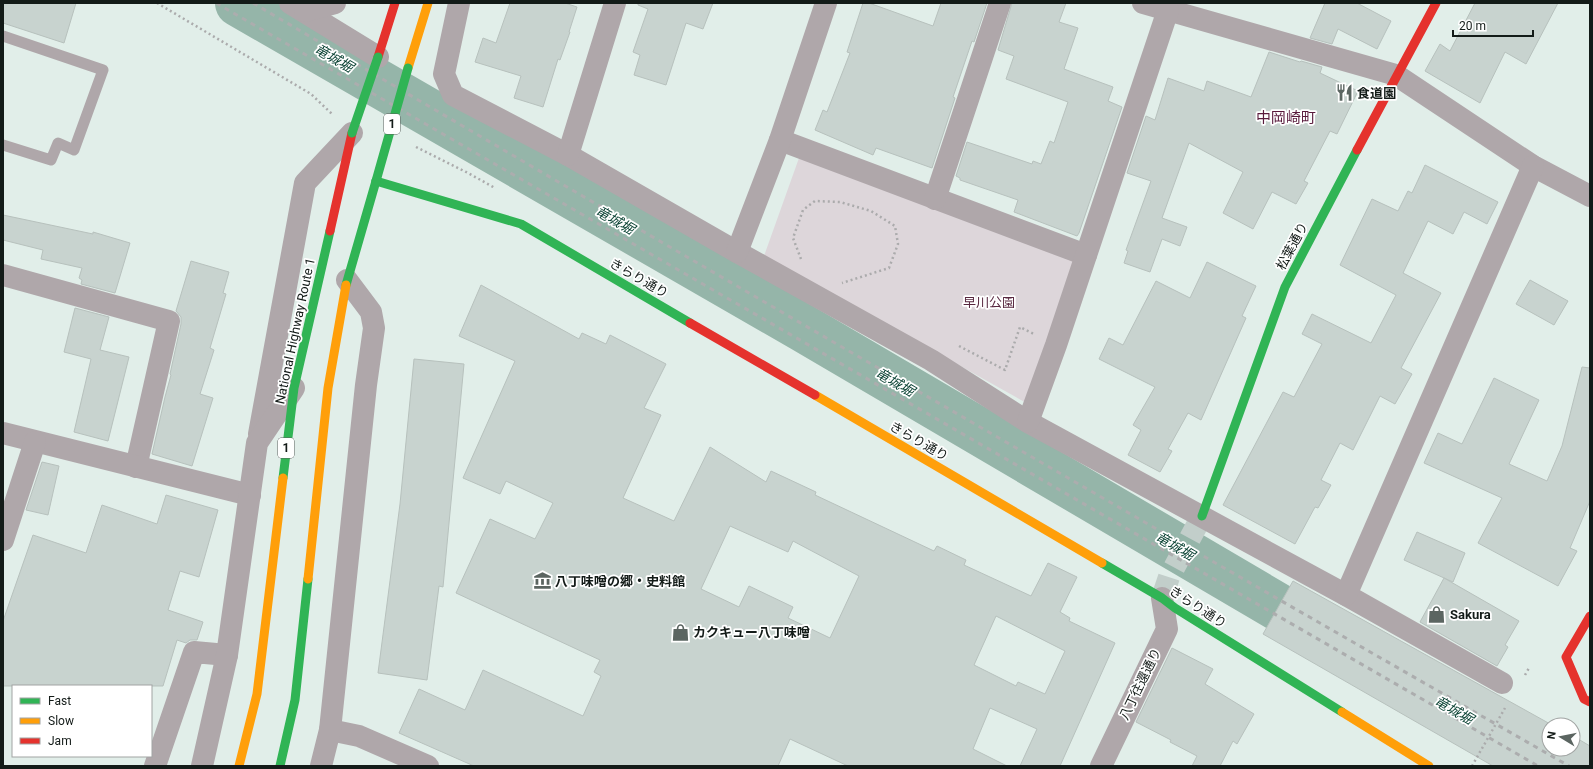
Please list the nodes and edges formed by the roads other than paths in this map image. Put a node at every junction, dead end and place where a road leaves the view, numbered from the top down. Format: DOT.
graph roads {
  1 [pos="334,3"];
  2 [pos="394,3"];
  3 [pos="428,3"];
  4 [pos="459,3"];
  5 [pos="615,3"];
  6 [pos="826,3"];
  7 [pos="1000,3"];
  8 [pos="1143,3"];
  9 [pos="1436,3"];
  10 [pos="298,7"];
  11 [pos="1168,10"];
  12 [pos="3,36"];
  13 [pos="378,57"];
  14 [pos="1396,75"];
  15 [pos="352,133"];
  16 [pos="780,140"];
  17 [pos="3,145"];
  18 [pos="568,155"];
  19 [pos="1533,166"];
  20 [pos="376,181"];
  21 [pos="1590,196"];
  22 [pos="935,199"];
  23 [pos="737,252"];
  24 [pos="1086,256"];
  25 [pos="3,275"];
  26 [pos="347,280"];
  27 [pos="294,388"];
  28 [pos="1028,422"];
  29 [pos="3,433"];
  30 [pos="35,442"];
  31 [pos="257,443"];
  32 [pos="136,466"];
  33 [pos="250,495"];
  34 [pos="1202,516"];
  35 [pos="3,540"];
  36 [pos="1346,595"];
  37 [pos="1162,598"];
  38 [pos="1590,616"];
  39 [pos="227,655"];
  40 [pos="1504,693"];
  41 [pos="1590,702"];
  42 [pos="330,730"];
  43 [pos="155,766"];
  44 [pos="202,766"];
  45 [pos="239,766"];
  46 [pos="280,766"];
  47 [pos="321,766"];
  48 [pos="428,766"];
  49 [pos="1101,766"];
  50 [pos="1429,766"];
  1 -- 10 [label="street"];
  2 -- 13 [label="main road, National Highway Route 1 / 1"];
  3 -- 20 [label="main road, 1, bridge"];
  4 -- 18 [label="street"];
  5 -- 18 [label="street"];
  6 -- 16 [label="street"];
  7 -- 22 [label="street"];
  8 -- 11 [label="street"];
  9 -- 14 [label="main road, 松葉通り"];
  10 -- 13 [label="street"];
  11 -- 14 [label="street"];
  11 -- 24 [label="street"];
  12 -- 17 [label="lane"];
  13 -- 15 [label="main road, National Highway Route 1 / 1, bridge"];
  14 -- 19 [label="street"];
  14 -- 34 [label="main road, 松葉通り"];
  15 -- 27 [label="main road, National Highway Route 1 / 1"];
  15 -- 31 [label="street"];
  16 -- 22 [label="street"];
  16 -- 23 [label="street"];
  18 -- 23 [label="street"];
  19 -- 21 [label="street"];
  19 -- 36 [label="street"];
  20 -- 26 [label="main road, 1"];
  20 -- 37 [label="main road, きらり通り"];
  22 -- 24 [label="street"];
  23 -- 28 [label="street"];
  24 -- 28 [label="street"];
  25 -- 32 [label="street"];
  26 -- 42 [label="street"];
  26 -- 46 [label="main road, 1"];
  27 -- 31 [label="street"];
  27 -- 45 [label="main road, National Highway Route 1 / 1"];
  28 -- 34 [label="street"];
  29 -- 30 [label="street"];
  30 -- 32 [label="street"];
  30 -- 35 [label="street"];
  31 -- 33 [label="street"];
  32 -- 33 [label="street"];
  33 -- 39 [label="street"];
  34 -- 36 [label="street"];
  36 -- 40 [label="street"];
  37 -- 49 [label="street, 八丁往還通り"];
  37 -- 50 [label="main road, きらり通り"];
  38 -- 41 [label="main road"];
  39 -- 43 [label="street"];
  39 -- 44 [label="street"];
  42 -- 47 [label="street"];
  42 -- 48 [label="street"];
}
